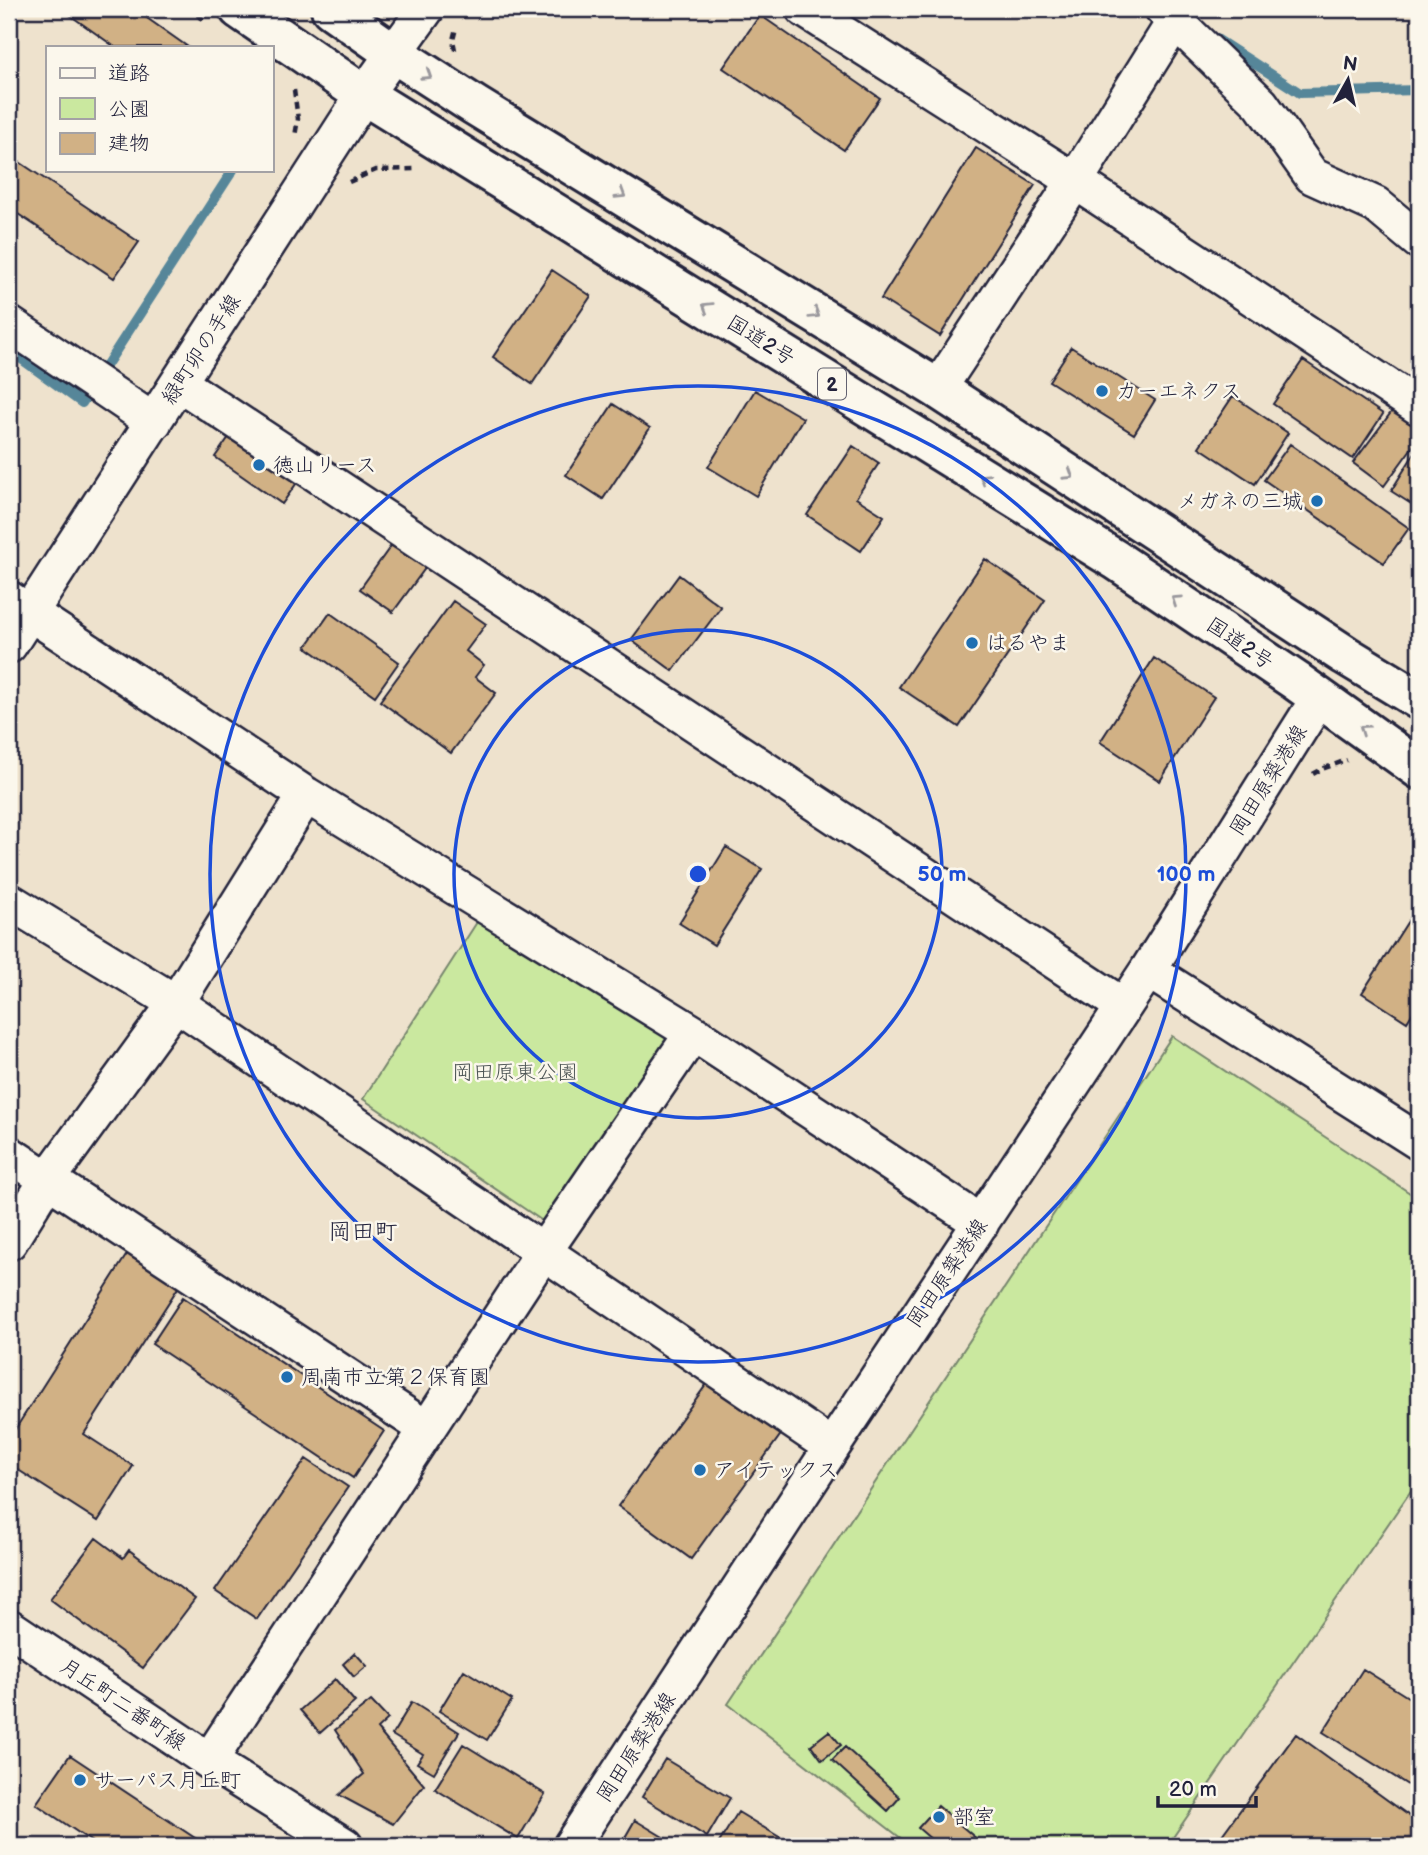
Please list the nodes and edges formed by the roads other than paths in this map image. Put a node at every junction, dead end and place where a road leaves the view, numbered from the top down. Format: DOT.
graph roads {
  1 [pos="239,9"];
  2 [pos="331,9"];
  3 [pos="426,9"];
  4 [pos="804,9"];
  5 [pos="1169,15"];
  6 [pos="395,54"];
  7 [pos="364,95"];
  8 [pos="1075,181"];
  9 [pos="1419,242"];
  10 [pos="9,324"];
  11 [pos="179,383"];
  12 [pos="938,389"];
  13 [pos="1419,407"];
  14 [pos="154,422"];
  15 [pos="19,606"];
  16 [pos="9,645"];
  17 [pos="1319,698"];
  18 [pos="1419,700"];
  19 [pos="1419,769"];
  20 [pos="306,795"];
  21 [pos="9,901"];
  22 [pos="1148,970"];
  23 [pos="176,1003"];
  24 [pos="1124,1006"];
  25 [pos="693,1033"];
  26 [pos="1419,1142"];
  27 [pos="9,1154"];
  28 [pos="48,1179"];
  29 [pos="981,1223"];
  30 [pos="9,1242"];
  31 [pos="544,1251"];
  32 [pos="428,1429"];
  33 [pos="832,1447"];
  34 [pos="9,1627"];
  35 [pos="209,1762"];
  36 [pos="345,1846"];
  37 [pos="571,1846"];
  1 -- 7 [label="highway, 国道2号 / 2"];
  2 -- 6 [label="highway, 2"];
  3 -- 6 [label="street, 緑町卯の手線"];
  4 -- 8 [label="street"];
  5 -- 8 [label="street"];
  5 -- 9 [label="street"];
  6 -- 7 [label="street, 緑町卯の手線"];
  6 -- 12 [label="highway, 2, one-way"];
  7 -- 11 [label="street, 緑町卯の手線"];
  17 -- 7 [label="highway, 国道2号 / 2, one-way"];
  8 -- 12 [label="street"];
  8 -- 13 [label="street"];
  10 -- 14 [label="street"];
  11 -- 14 [label="street, 緑町卯の手線"];
  11 -- 24 [label="street"];
  12 -- 18 [label="highway, 2, one-way"];
  14 -- 15 [label="street, 緑町卯の手線"];
  15 -- 16 [label="street, 緑町卯の手線"];
  15 -- 20 [label="street"];
  19 -- 17 [label="highway, 国道2号 / 2, one-way"];
  17 -- 22 [label="street, 岡田原築港線"];
  20 -- 23 [label="street"];
  20 -- 25 [label="street"];
  21 -- 23 [label="street"];
  22 -- 24 [label="street, 岡田原築港線"];
  22 -- 26 [label="street"];
  23 -- 28 [label="street"];
  23 -- 31 [label="street"];
  24 -- 29 [label="street, 岡田原築港線"];
  25 -- 29 [label="street"];
  25 -- 31 [label="street"];
  27 -- 28 [label="street"];
  28 -- 30 [label="street"];
  28 -- 32 [label="street"];
  29 -- 33 [label="street, 岡田原築港線"];
  31 -- 32 [label="street"];
  31 -- 33 [label="street"];
  32 -- 35 [label="street"];
  33 -- 37 [label="street, 岡田原築港線"];
  34 -- 35 [label="street, 月丘町二番町線"];
  35 -- 36 [label="street, 月丘町二番町線"];
}
